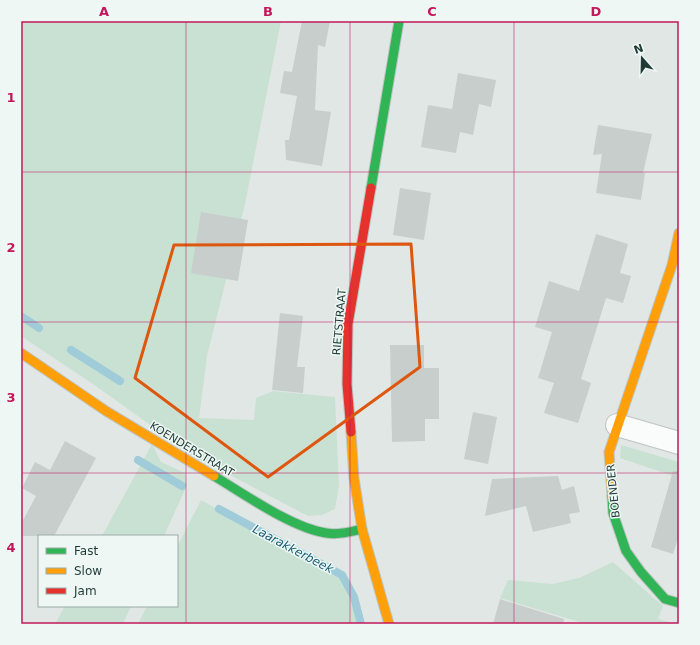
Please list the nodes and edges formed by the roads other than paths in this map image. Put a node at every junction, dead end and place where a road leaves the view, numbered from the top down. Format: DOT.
graph roads {
  1 [pos="399,21"];
  2 [pos="679,234"];
  3 [pos="21,353"];
  4 [pos="617,425"];
  5 [pos="679,443"];
  6 [pos="362,529"];
  7 [pos="679,604"];
  8 [pos="389,624"];
  1 -- 6 [label="street, RIETSTRAAT"];
  2 -- 4 [label="street, BOENDER"];
  3 -- 6 [label="street, KOENDERSTRAAT"];
  4 -- 5 [label="street"];
  4 -- 7 [label="street, BOENDER"];
  6 -- 8 [label="street, RIETSTRAAT"];
}
